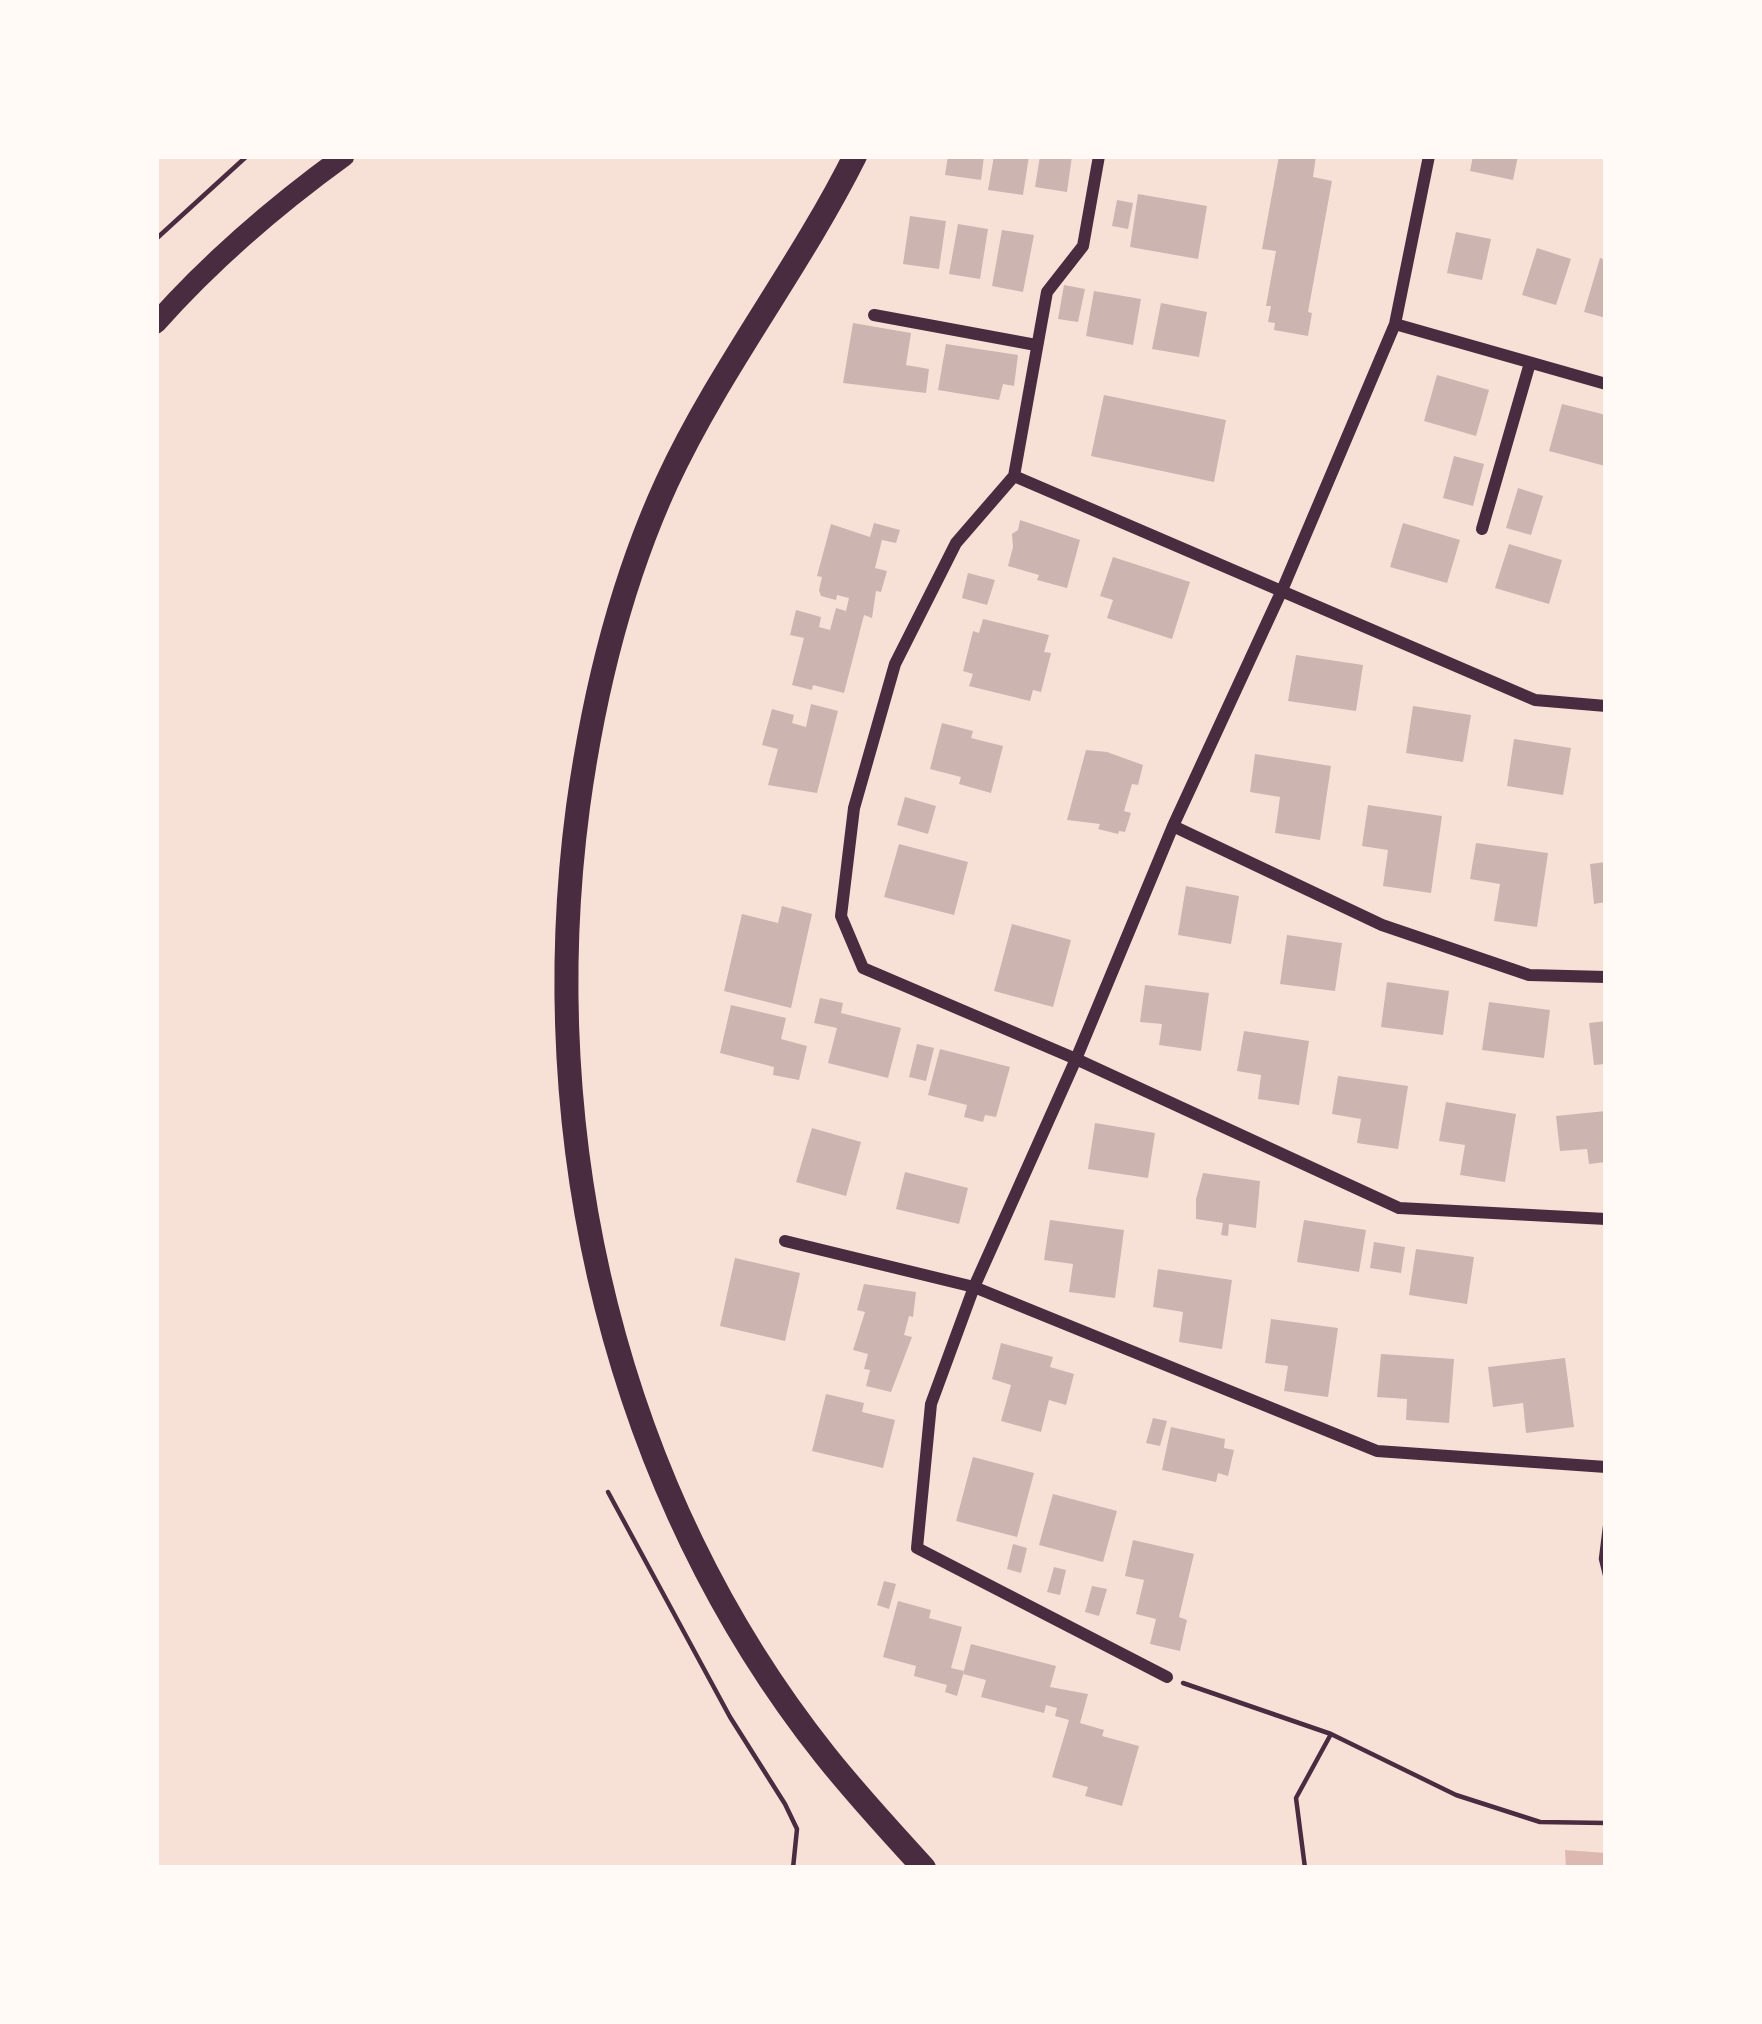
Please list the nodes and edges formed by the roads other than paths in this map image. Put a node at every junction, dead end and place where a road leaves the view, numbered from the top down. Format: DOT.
graph roads {
  1 [pos="344,156"];
  2 [pos="855,156"];
  3 [pos="1099,156"];
  4 [pos="1429,156"];
  5 [pos="874,315"];
  6 [pos="156,322"];
  7 [pos="1395,324"];
  8 [pos="1036,345"];
  9 [pos="1530,363"];
  10 [pos="1606,385"];
  11 [pos="1014,476"];
  12 [pos="1482,530"];
  13 [pos="1282,588"];
  14 [pos="1606,706"];
  15 [pos="1173,826"];
  16 [pos="1606,977"];
  17 [pos="1076,1060"];
  18 [pos="1606,1219"];
  19 [pos="785,1241"];
  20 [pos="974,1287"];
  21 [pos="1606,1466"];
  22 [pos="1167,1677"];
  23 [pos="924,1868"];
  1 -- 6 [label="street"];
  2 -- 23 [label="main road"];
  3 -- 8 [label="street"];
  4 -- 7 [label="street"];
  5 -- 8 [label="street"];
  7 -- 9 [label="street"];
  7 -- 13 [label="street"];
  8 -- 11 [label="street"];
  9 -- 10 [label="street"];
  9 -- 12 [label="street"];
  11 -- 13 [label="street"];
  11 -- 17 [label="street"];
  13 -- 14 [label="street"];
  13 -- 15 [label="street"];
  15 -- 16 [label="street"];
  15 -- 17 [label="street"];
  17 -- 18 [label="street"];
  17 -- 20 [label="street"];
  19 -- 20 [label="street"];
  20 -- 21 [label="street"];
  20 -- 22 [label="street"];
}
